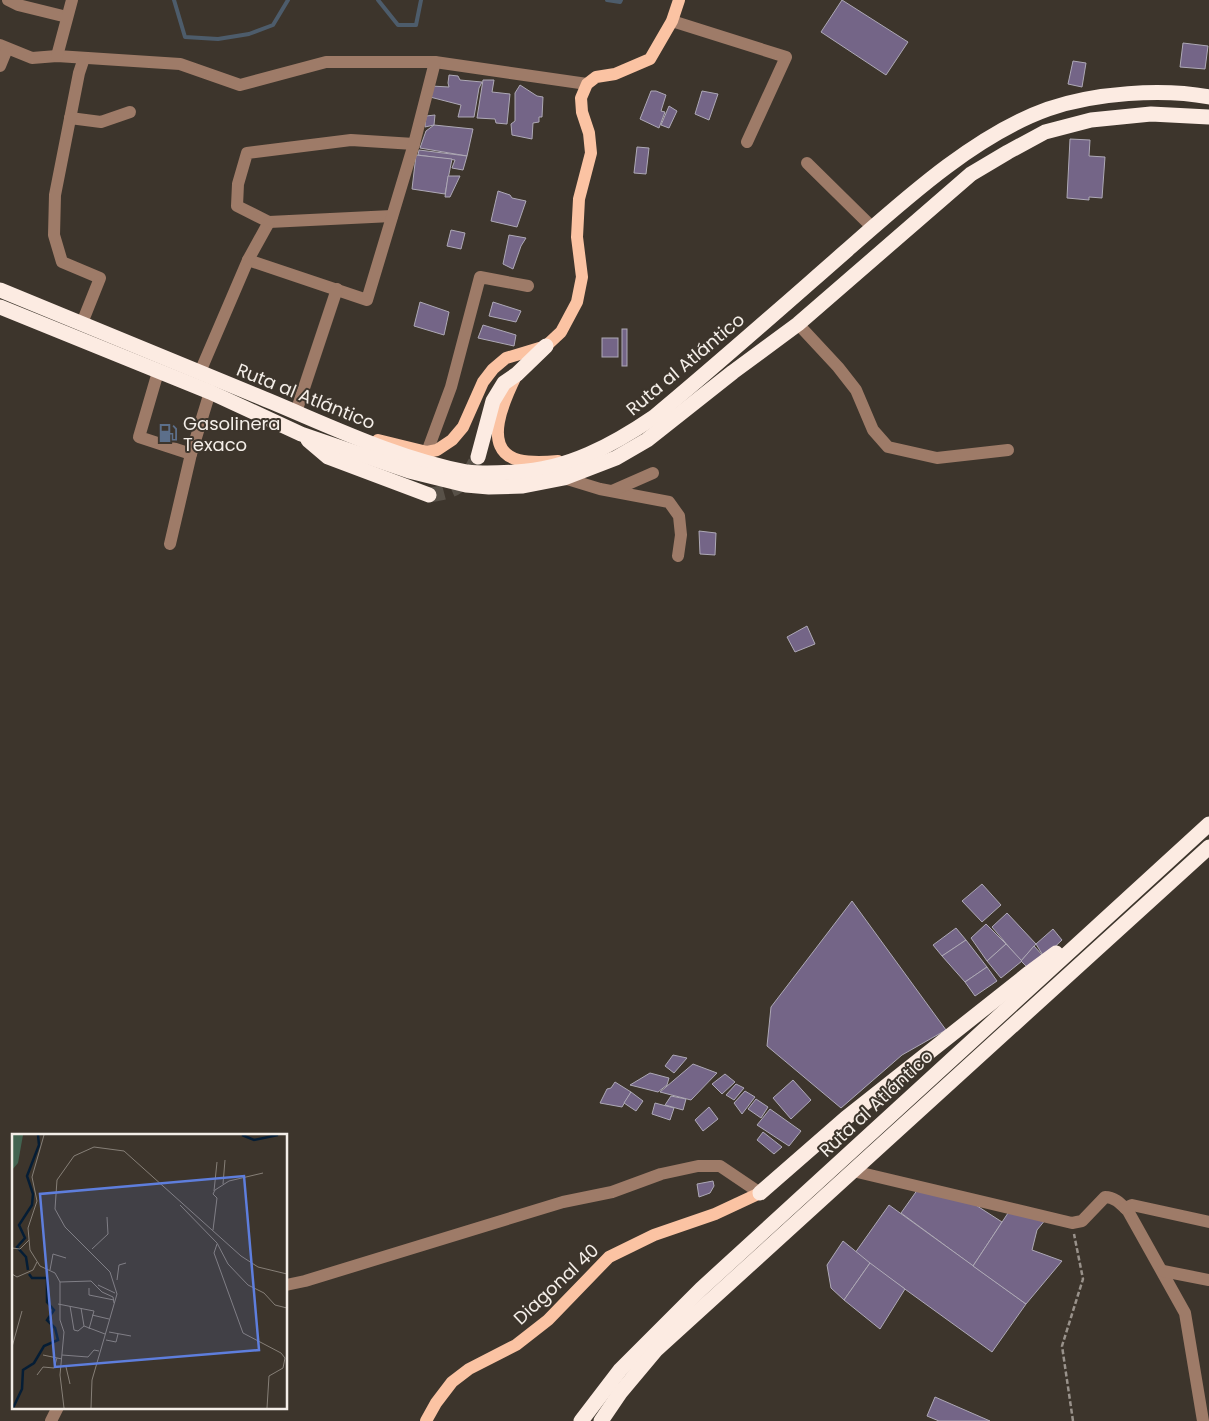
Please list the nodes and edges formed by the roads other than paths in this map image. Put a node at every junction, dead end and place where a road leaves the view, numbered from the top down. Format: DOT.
graph roads {
  1 [pos="8,0"];
  2 [pos="72,0"];
  3 [pos="679,0"];
  4 [pos="67,17"];
  5 [pos="672,21"];
  6 [pos="4,47"];
  7 [pos="57,56"];
  8 [pos="84,58"];
  9 [pos="435,62"];
  10 [pos="0,66"];
  11 [pos="586,84"];
  12 [pos="1209,97"];
  13 [pos="130,112"];
  14 [pos="1209,116"];
  15 [pos="70,118"];
  16 [pos="747,142"];
  17 [pos="414,144"];
  18 [pos="807,162"];
  19 [pos="392,216"];
  20 [pos="269,222"];
  21 [pos="872,228"];
  22 [pos="248,260"];
  23 [pos="528,286"];
  24 [pos="337,289"];
  25 [pos="0,290"];
  26 [pos="0,307"];
  27 [pos="82,323"];
  28 [pos="798,324"];
  29 [pos="546,346"];
  30 [pos="158,372"];
  31 [pos="200,372"];
  32 [pos="517,374"];
  33 [pos="210,392"];
  34 [pos="296,412"];
  35 [pos="342,432"];
  36 [pos="301,434"];
  37 [pos="1008,450"];
  38 [pos="427,452"];
  39 [pos="191,454"];
  40 [pos="478,457"];
  41 [pos="573,460"];
  42 [pos="653,473"];
  43 [pos="564,478"];
  44 [pos="612,492"];
  45 [pos="430,495"];
  46 [pos="170,544"];
  47 [pos="678,556"];
  48 [pos="1209,824"];
  49 [pos="1209,847"];
  50 [pos="1110,914"];
  51 [pos="853,1171"];
  52 [pos="760,1192"];
  53 [pos="1125,1208"];
  54 [pos="1209,1222"];
  55 [pos="1163,1271"];
  56 [pos="1209,1280"];
  57 [pos="288,1285"];
  58 [pos="58,1408"];
  59 [pos="51,1421"];
  60 [pos="426,1421"];
  61 [pos="581,1421"];
  62 [pos="601,1421"];
  63 [pos="1203,1421"];
  1 -- 4 [label="street"];
  2 -- 4 [label="street"];
  3 -- 5 [label="main road"];
  4 -- 7 [label="street"];
  5 -- 11 [label="main road"];
  5 -- 16 [label="street"];
  6 -- 7 [label="street"];
  6 -- 10 [label="street"];
  7 -- 8 [label="street"];
  8 -- 9 [label="street"];
  8 -- 15 [label="street"];
  9 -- 11 [label="street"];
  9 -- 17 [label="street"];
  11 -- 29 [label="main road"];
  12 -- 21 [label="highway, Ruta al Atlántico"];
  13 -- 15 [label="street"];
  14 -- 28 [label="highway, Ruta al Atlántico"];
  15 -- 27 [label="street"];
  17 -- 19 [label="street"];
  17 -- 20 [label="street"];
  18 -- 21 [label="street"];
  19 -- 20 [label="street"];
  19 -- 24 [label="street"];
  20 -- 22 [label="street"];
  21 -- 41 [label="highway, Ruta al Atlántico"];
  22 -- 24 [label="street"];
  22 -- 31 [label="street"];
  23 -- 38 [label="street"];
  24 -- 34 [label="street"];
  25 -- 27 [label="highway, Ruta al Atlántico"];
  26 -- 30 [label="highway, Ruta al Atlántico"];
  27 -- 31 [label="highway, Ruta al Atlántico"];
  28 -- 37 [label="street"];
  28 -- 43 [label="highway, Ruta al Atlántico"];
  29 -- 32 [label="highway"];
  29 -- 38 [label="main road"];
  30 -- 33 [label="highway, Ruta al Atlántico"];
  30 -- 39 [label="street"];
  31 -- 34 [label="highway, Ruta al Atlántico"];
  32 -- 40 [label="highway"];
  32 -- 41 [label="main road"];
  33 -- 36 [label="highway, Ruta al Atlántico"];
  33 -- 39 [label="street"];
  34 -- 35 [label="highway, Ruta al Atlántico"];
  35 -- 38 [label="main road"];
  35 -- 41 [label="highway, Ruta al Atlántico"];
  36 -- 43 [label="highway, Ruta al Atlántico"];
  36 -- 45 [label="highway"];
  39 -- 46 [label="street"];
  42 -- 44 [label="street"];
  43 -- 44 [label="street"];
  44 -- 47 [label="street"];
  48 -- 50 [label="highway, Ruta al Atlántico"];
  49 -- 51 [label="highway, Ruta al Atlántico"];
  50 -- 52 [label="highway"];
  50 -- 61 [label="highway, Ruta al Atlántico"];
  51 -- 53 [label="street"];
  51 -- 62 [label="highway, Ruta al Atlántico"];
  52 -- 57 [label="street"];
  52 -- 60 [label="main road, Diagonal 40"];
  53 -- 54 [label="street"];
  53 -- 55 [label="street"];
  55 -- 56 [label="street"];
  55 -- 63 [label="street"];
  58 -- 59 [label="street"];
}
